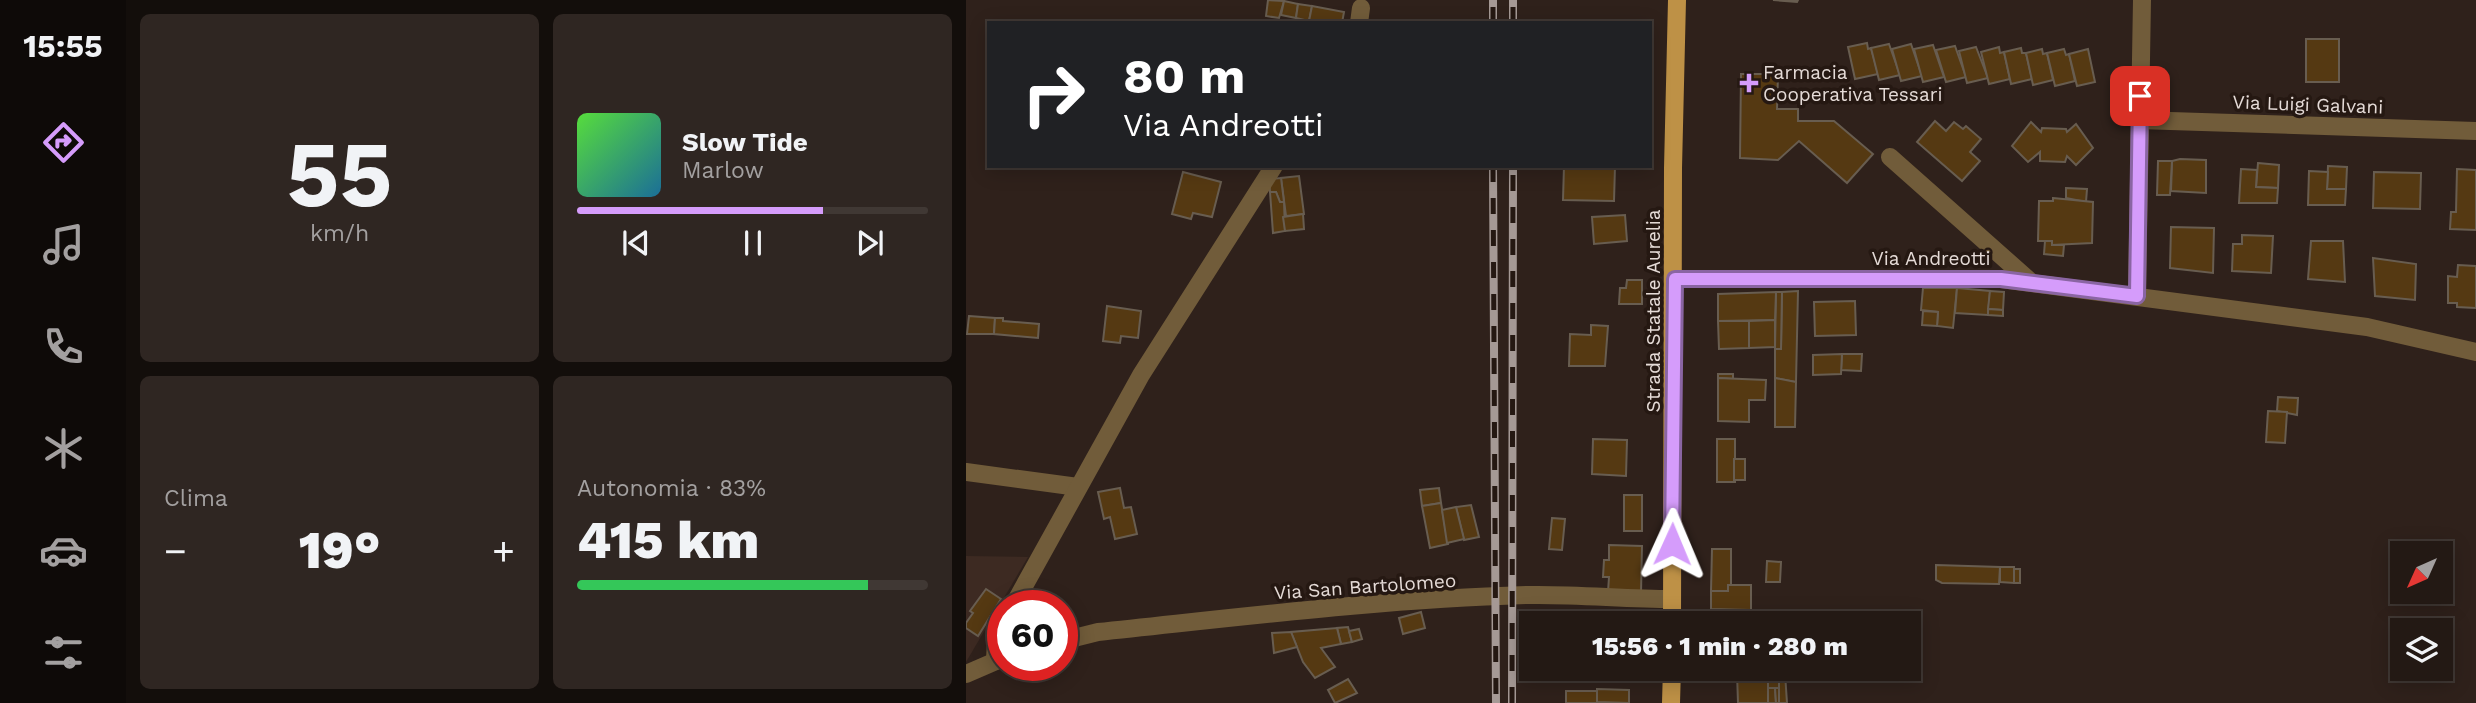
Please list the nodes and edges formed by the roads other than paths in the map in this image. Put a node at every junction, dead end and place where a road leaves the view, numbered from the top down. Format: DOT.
graph roads {
  1 [pos="1677,0"];
  2 [pos="2142,0"];
  3 [pos="2139,120"];
  4 [pos="2476,131"];
  5 [pos="1890,157"];
  6 [pos="1273,168"];
  7 [pos="1675,279"];
  8 [pos="2032,283"];
  9 [pos="2137,296"];
  10 [pos="2476,352"];
  11 [pos="966,472"];
  12 [pos="1078,486"];
  13 [pos="1022,590"];
  14 [pos="1672,599"];
  15 [pos="1672,611"];
  16 [pos="1078,637"];
  17 [pos="987,665"];
  18 [pos="966,674"];
  19 [pos="1672,681"];
  20 [pos="1671,703"];
  1 -- 7 [label="main road, Strada Statale Aurelia"];
  2 -- 3 [label="street"];
  3 -- 4 [label="street, Via Luigi Galvani"];
  3 -- 9 [label="street"];
  5 -- 8 [label="street"];
  6 -- 12 [label="street"];
  7 -- 8 [label="street, Via Andreotti"];
  7 -- 14 [label="main road, Strada Statale Aurelia"];
  8 -- 9 [label="street, Via Andreotti"];
  9 -- 10 [label="street, Via Andreotti"];
  11 -- 12 [label="street"];
  12 -- 13 [label="street"];
  14 -- 15 [label="main road, Strada Statale Aurelia"];
  14 -- 16 [label="street, Via San Bartolomeo"];
  17 -- 18 [label="street"];
  19 -- 20 [label="main road"];
}
